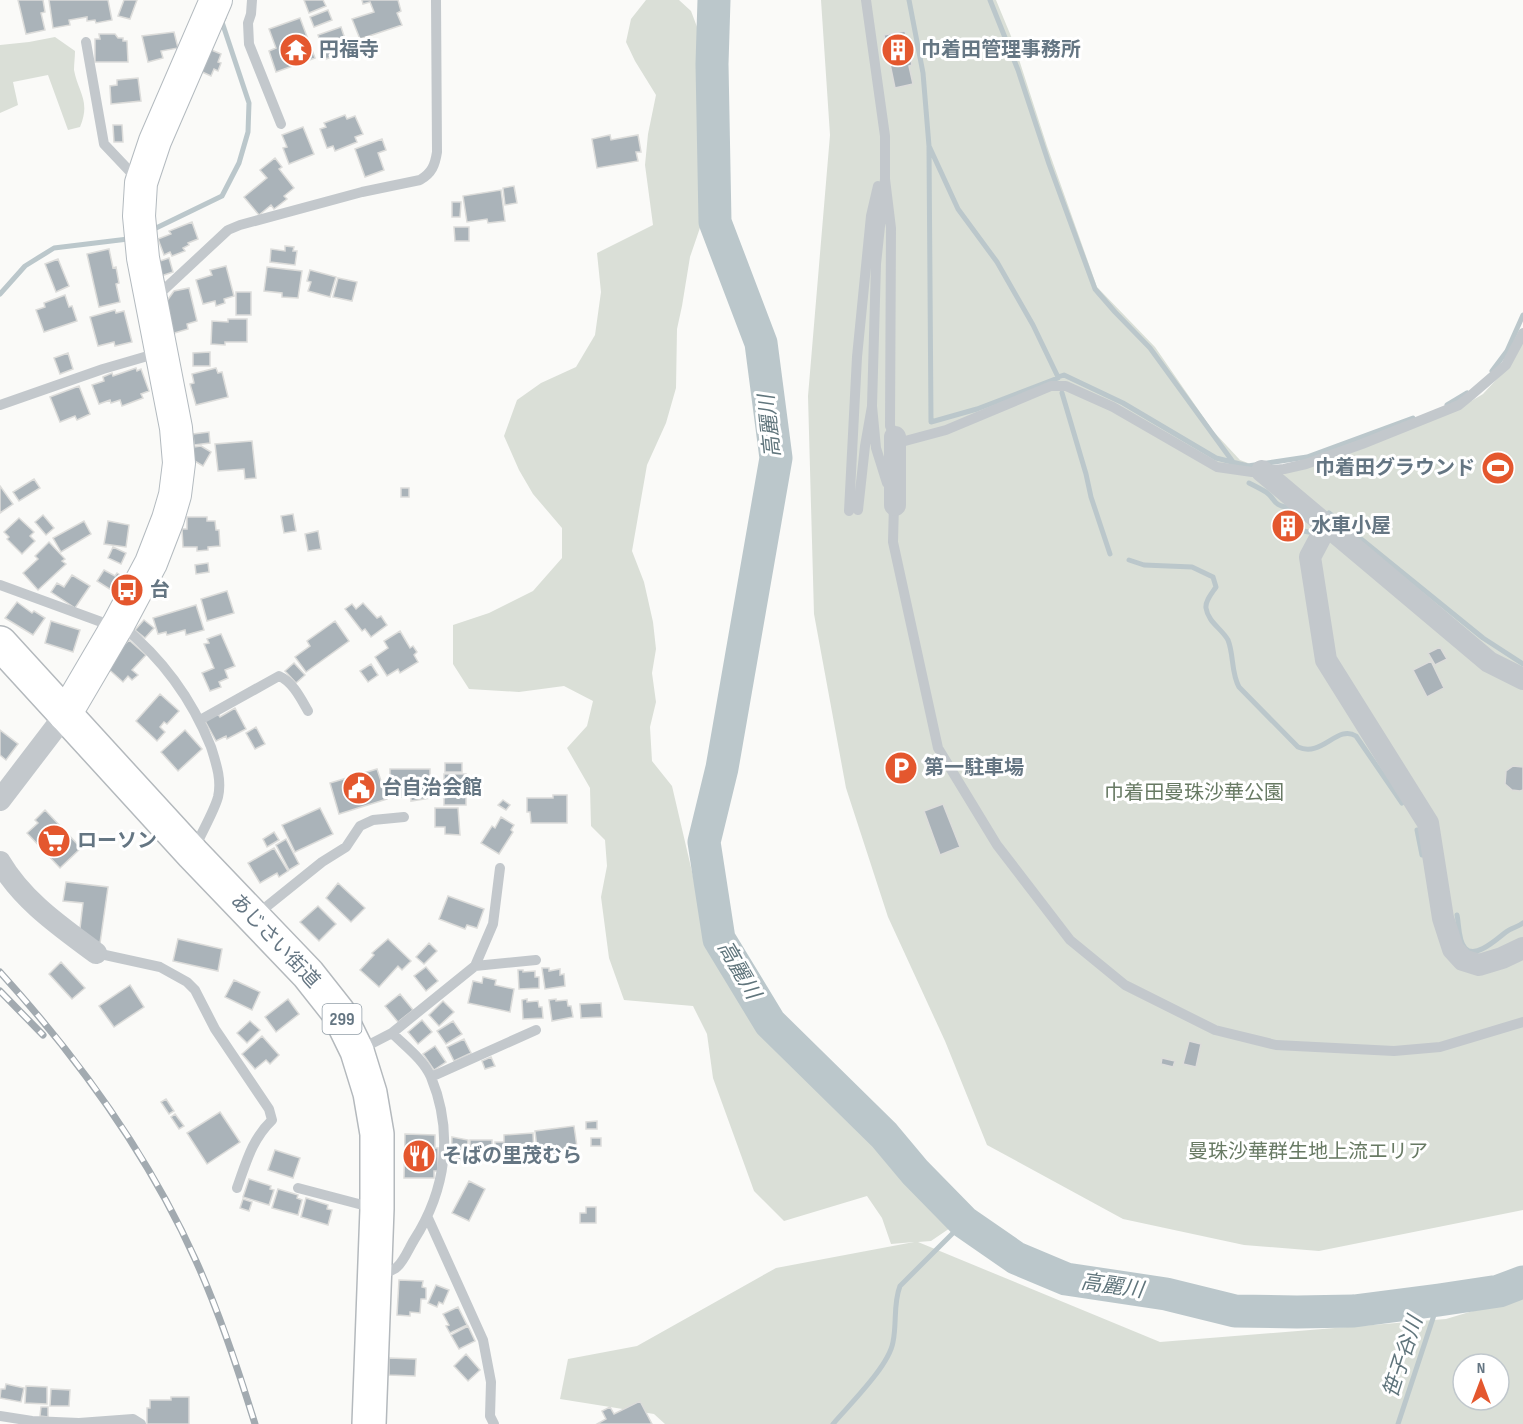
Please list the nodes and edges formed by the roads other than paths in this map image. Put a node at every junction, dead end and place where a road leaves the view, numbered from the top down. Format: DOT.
graph roads {
  1 [pos="216,0"];
  2 [pos="252,0"];
  3 [pos="436,0"];
  4 [pos="866,0"];
  5 [pos="86,42"];
  6 [pos="282,124"];
  7 [pos="885,160"];
  8 [pos="885,179"];
  9 [pos="141,183"];
  10 [pos="151,302"];
  11 [pos="1523,333"];
  12 [pos="161,352"];
  13 [pos="0,405"];
  14 [pos="872,406"];
  15 [pos="895,436"];
  16 [pos="1262,471"];
  17 [pos="895,505"];
  18 [pos="1327,525"];
  19 [pos="0,585"];
  20 [pos="117,625"];
  21 [pos="0,643"];
  22 [pos="1523,678"];
  23 [pos="308,711"];
  24 [pos="65,715"];
  25 [pos="200,720"];
  26 [pos="0,800"];
  27 [pos="404,817"];
  28 [pos="193,854"];
  29 [pos="0,862"];
  30 [pos="500,868"];
  31 [pos="253,917"];
  32 [pos="1523,948"];
  33 [pos="96,953"];
  34 [pos="536,960"];
  35 [pos="476,966"];
  36 [pos="1523,1022"];
  37 [pos="536,1030"];
  38 [pos="392,1033"];
  39 [pos="357,1051"];
  40 [pos="431,1077"];
  41 [pos="237,1188"];
  42 [pos="298,1188"];
  43 [pos="377,1209"];
  44 [pos="428,1218"];
  45 [pos="375,1278"];
  46 [pos="0,1416"];
  47 [pos="79,1423"];
  48 [pos="141,1424"];
  49 [pos="369,1424"];
  50 [pos="494,1424"];
  1 -- 9 [label="street"];
  2 -- 6 [label="lane"];
  3 -- 10 [label="lane"];
  4 -- 7 [label="lane"];
  5 -- 9 [label="lane"];
  7 -- 8 [label="lane"];
  7 -- 14 [label="lane"];
  8 -- 14 [label="lane"];
  8 -- 15 [label="lane"];
  9 -- 10 [label="street"];
  10 -- 12 [label="street"];
  11 -- 16 [label="lane"];
  12 -- 13 [label="lane"];
  12 -- 20 [label="street"];
  14 -- 17 [label="lane"];
  15 -- 16 [label="lane"];
  15 -- 17 [label="street"];
  16 -- 18 [label="street"];
  17 -- 36 [label="lane"];
  18 -- 22 [label="street"];
  18 -- 32 [label="street"];
  19 -- 20 [label="lane"];
  20 -- 24 [label="street"];
  20 -- 25 [label="lane"];
  21 -- 24 [label="highway, あじさい街道 / 299"];
  23 -- 25 [label="lane"];
  24 -- 26 [label="street"];
  24 -- 28 [label="highway, あじさい街道 / 299"];
  25 -- 28 [label="lane"];
  27 -- 31 [label="lane"];
  28 -- 31 [label="highway, あじさい街道 / 299"];
  29 -- 33 [label="street"];
  30 -- 35 [label="lane"];
  31 -- 39 [label="highway, あじさい街道 / 299"];
  33 -- 41 [label="lane"];
  34 -- 35 [label="lane"];
  35 -- 38 [label="lane"];
  37 -- 40 [label="lane"];
  38 -- 39 [label="lane"];
  38 -- 40 [label="lane"];
  39 -- 43 [label="highway, あじさい街道 / 299"];
  40 -- 44 [label="lane"];
  42 -- 43 [label="lane"];
  43 -- 45 [label="highway, あじさい街道 / 299"];
  44 -- 45 [label="lane"];
  44 -- 50 [label="lane"];
  45 -- 49 [label="highway, あじさい街道 / 299"];
  46 -- 47 [label="lane"];
  47 -- 48 [label="lane"];
}
